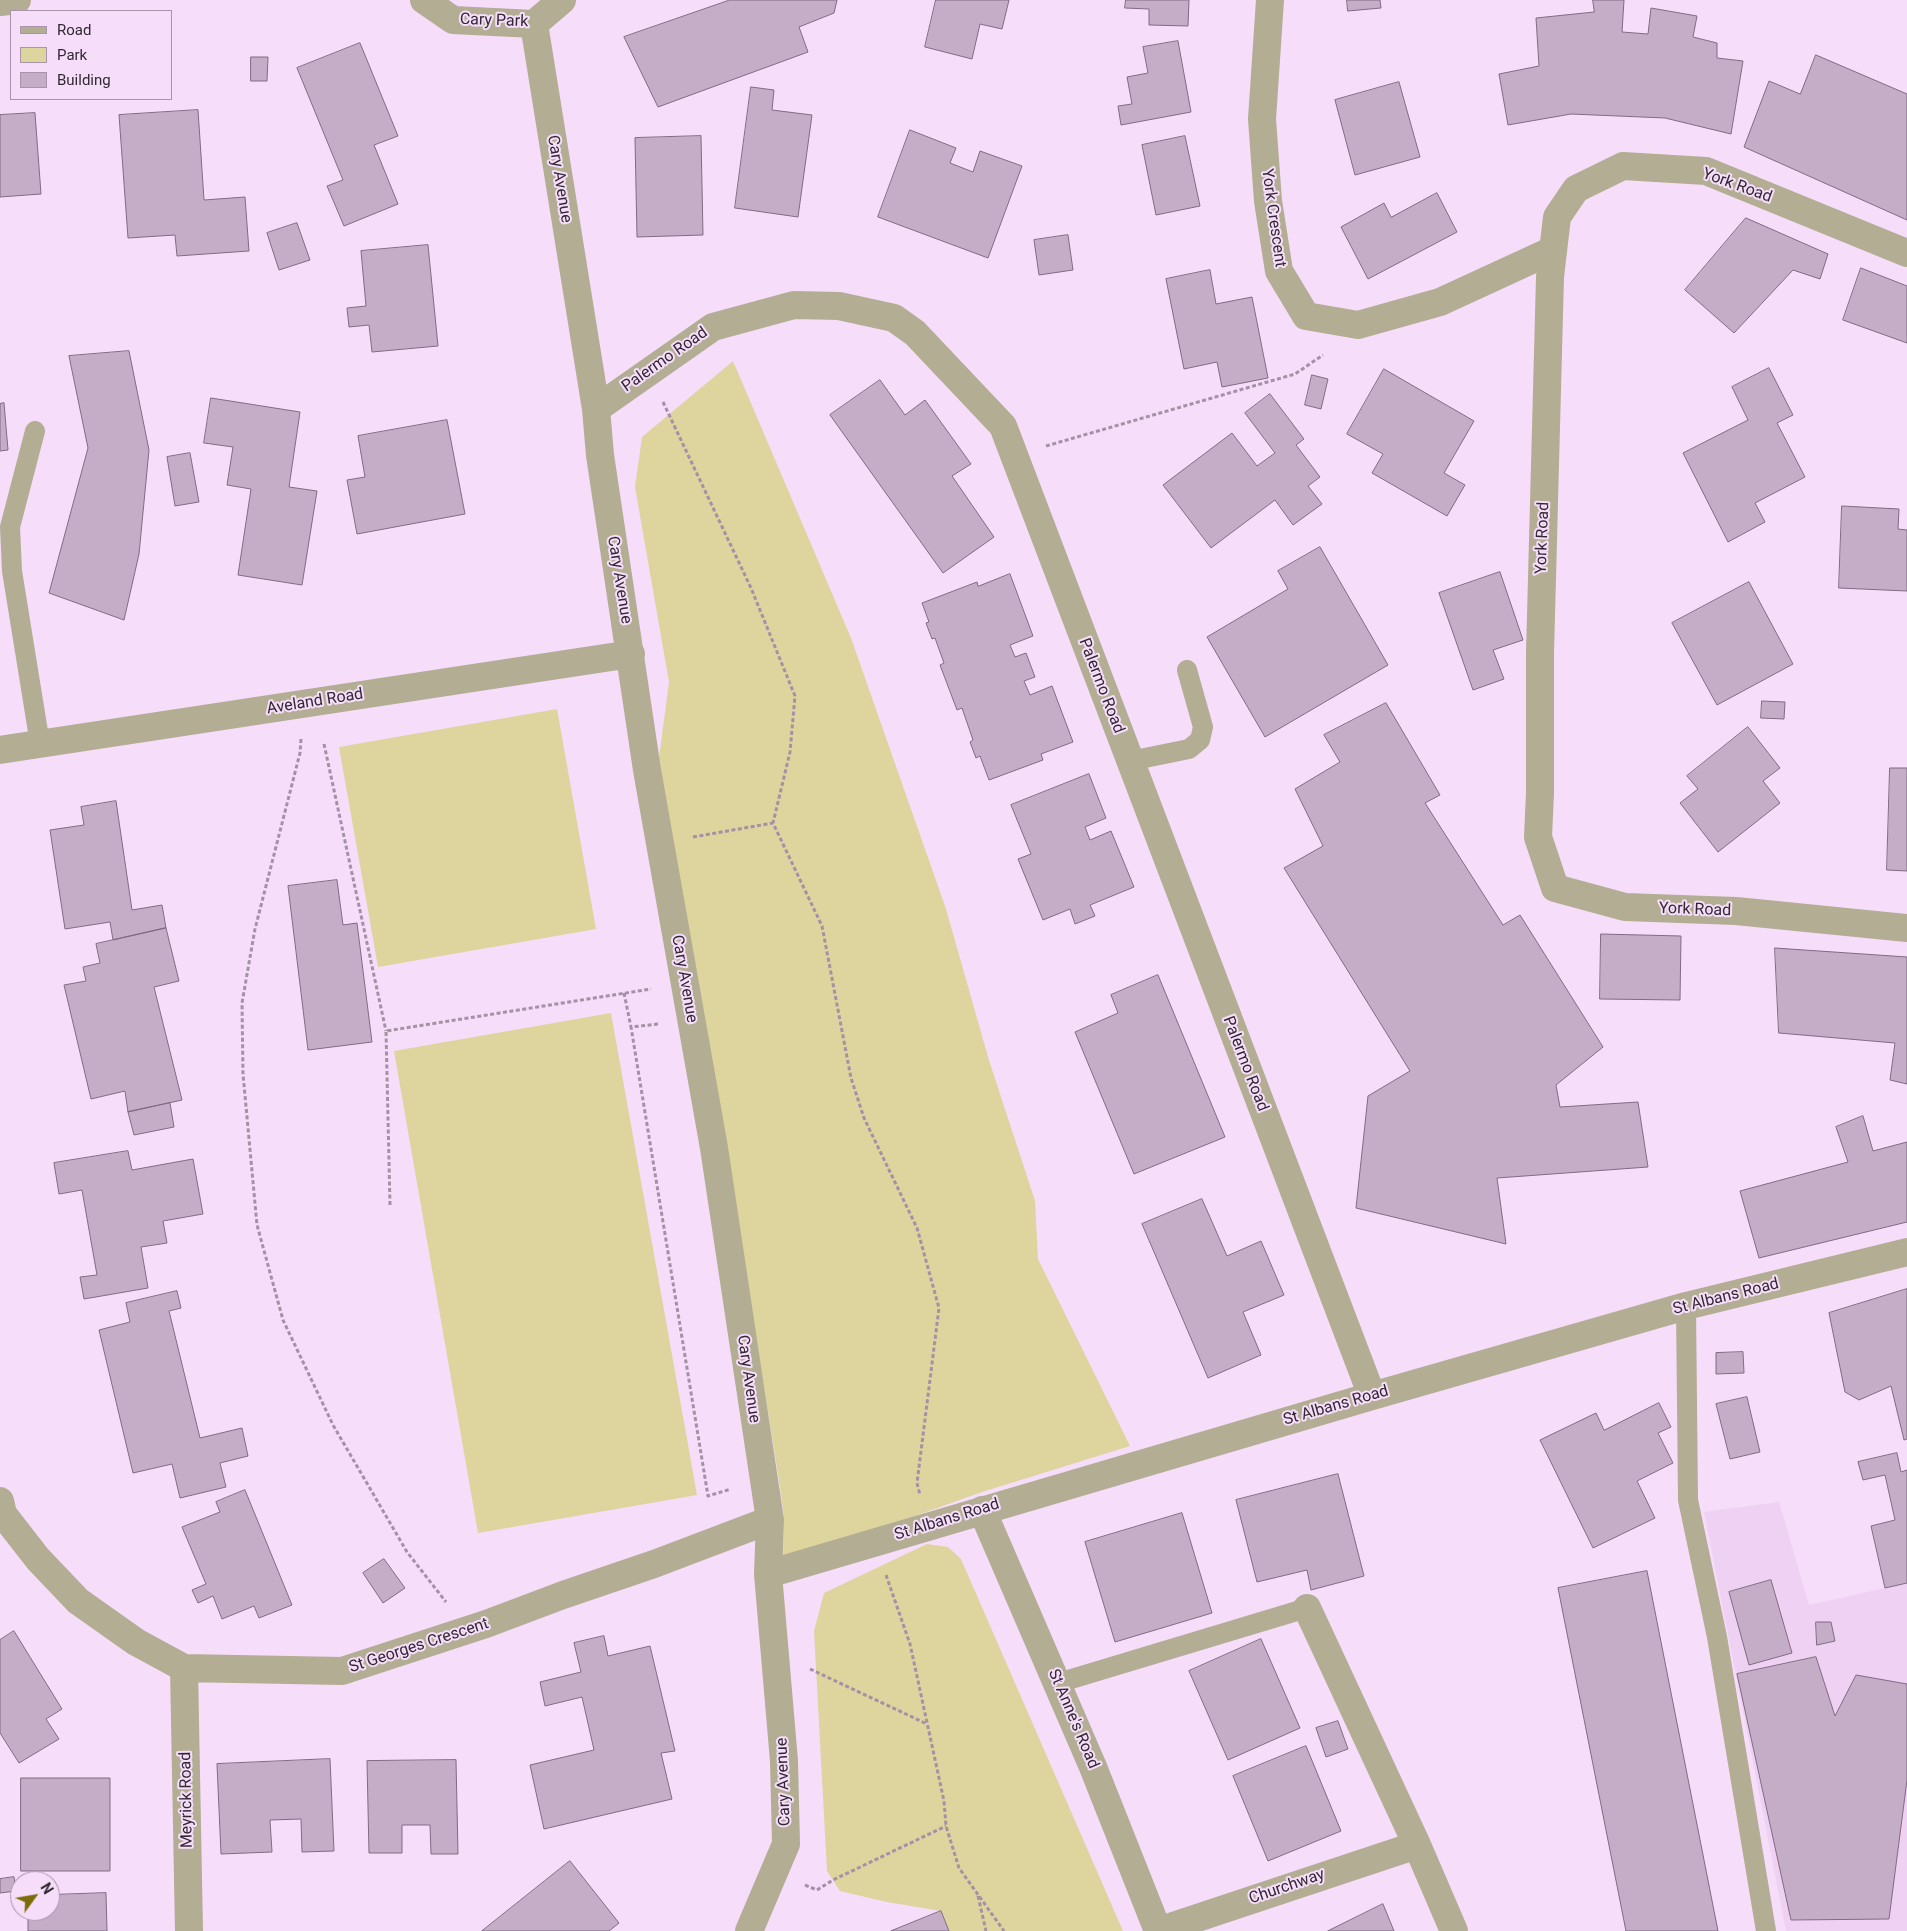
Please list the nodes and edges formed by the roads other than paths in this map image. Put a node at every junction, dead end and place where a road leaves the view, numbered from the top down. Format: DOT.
graph roads {
  1 [pos="17,0"];
  2 [pos="424,0"];
  3 [pos="562,0"];
  4 [pos="1270,0"];
  5 [pos="0,2"];
  6 [pos="534,24"];
  7 [pos="1553,250"];
  8 [pos="1907,253"];
  9 [pos="596,409"];
  10 [pos="34,431"];
  11 [pos="631,654"];
  12 [pos="1187,670"];
  13 [pos="40,744"];
  14 [pos="0,750"];
  15 [pos="1130,761"];
  16 [pos="1907,928"];
  17 [pos="1907,1252"];
  18 [pos="1686,1306"];
  19 [pos="1372,1396"];
  20 [pos="0,1502"];
  21 [pos="982,1510"];
  22 [pos="770,1520"];
  23 [pos="768,1574"];
  24 [pos="1307,1608"];
  25 [pos="184,1668"];
  26 [pos="1058,1683"];
  27 [pos="1417,1845"];
  28 [pos="189,1931"];
  29 [pos="749,1931"];
  30 [pos="1158,1931"];
  31 [pos="1454,1931"];
  32 [pos="1766,1931"];
  1 -- 5 [label="street"];
  2 -- 6 [label="street, Cary Park"];
  3 -- 6 [label="street, Cary Park"];
  4 -- 7 [label="street, York Crescent"];
  6 -- 9 [label="street, Cary Avenue"];
  7 -- 8 [label="street, York Road"];
  7 -- 16 [label="street, York Road"];
  9 -- 11 [label="street, Cary Avenue"];
  9 -- 15 [label="street, Palermo Road"];
  10 -- 13 [label="lane"];
  11 -- 13 [label="street, Aveland Road"];
  11 -- 22 [label="street, Cary Avenue"];
  12 -- 15 [label="lane"];
  13 -- 14 [label="street, Aveland Road"];
  15 -- 19 [label="street, Palermo Road"];
  17 -- 18 [label="street, St Albans Road"];
  18 -- 19 [label="street, St Albans Road"];
  18 -- 32 [label="lane"];
  19 -- 21 [label="street, St Albans Road"];
  20 -- 25 [label="street, St Georges Crescent"];
  21 -- 23 [label="street, St Albans Road"];
  21 -- 26 [label="street, St Anne's Road"];
  22 -- 23 [label="street, Cary Avenue"];
  22 -- 25 [label="street, St Georges Crescent"];
  23 -- 29 [label="street, Cary Avenue"];
  24 -- 26 [label="lane"];
  24 -- 27 [label="street"];
  25 -- 28 [label="street, Meyrick Road"];
  26 -- 30 [label="street, St Anne's Road"];
  27 -- 30 [label="street, Churchway"];
  27 -- 31 [label="street"];
}
